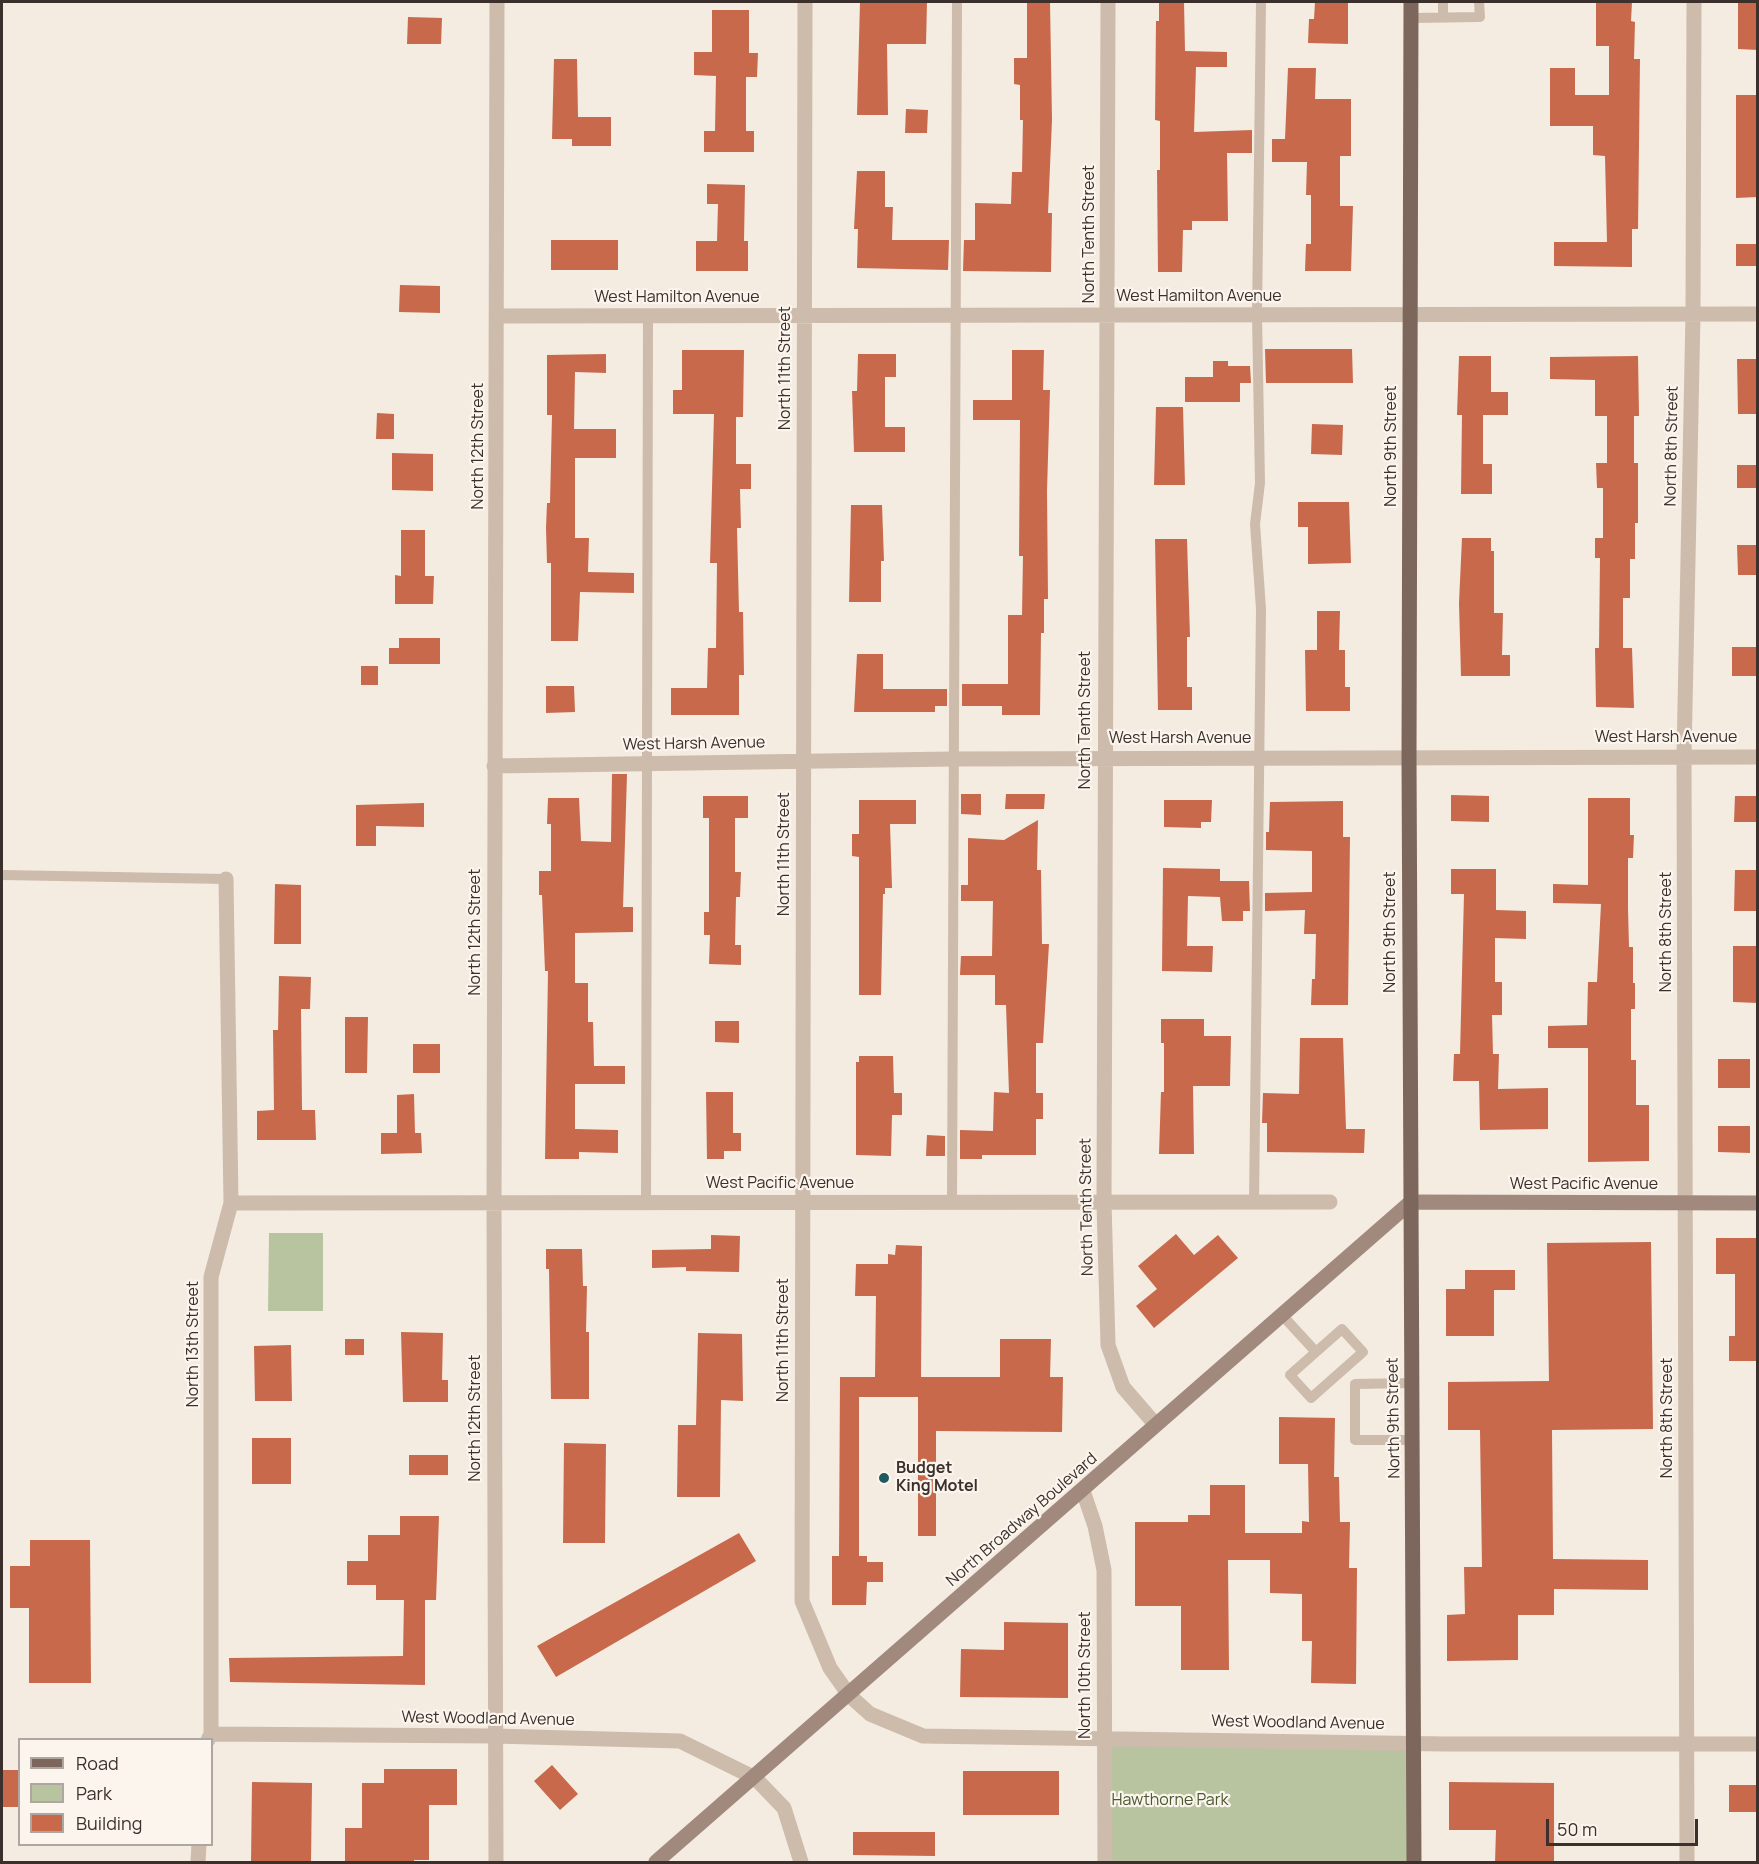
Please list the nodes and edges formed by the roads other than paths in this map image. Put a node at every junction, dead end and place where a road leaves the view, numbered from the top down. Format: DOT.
graph roads {
  1 [pos="497,2"];
  2 [pos="805,2"];
  3 [pos="957,2"];
  4 [pos="1108,2"];
  5 [pos="1261,2"];
  6 [pos="1411,2"];
  7 [pos="1443,2"];
  8 [pos="1479,2"];
  9 [pos="1694,2"];
  10 [pos="1443,17"];
  11 [pos="1411,18"];
  12 [pos="1693,314"];
  13 [pos="1758,314"];
  14 [pos="955,315"];
  15 [pos="1108,315"];
  16 [pos="1257,315"];
  17 [pos="1410,315"];
  18 [pos="497,316"];
  19 [pos="648,316"];
  20 [pos="804,316"];
  21 [pos="1684,756"];
  22 [pos="1758,756"];
  23 [pos="1260,757"];
  24 [pos="1409,757"];
  25 [pos="1104,758"];
  26 [pos="952,759"];
  27 [pos="803,760"];
  28 [pos="649,763"];
  29 [pos="495,766"];
  30 [pos="2,875"];
  31 [pos="226,879"];
  32 [pos="494,1201"];
  33 [pos="646,1201"];
  34 [pos="802,1202"];
  35 [pos="952,1202"];
  36 [pos="1330,1202"];
  37 [pos="1411,1202"];
  38 [pos="231,1203"];
  39 [pos="1104,1203"];
  40 [pos="1254,1203"];
  41 [pos="1685,1203"];
  42 [pos="1758,1203"];
  43 [pos="1282,1315"];
  44 [pos="1316,1352"];
  45 [pos="1337,1376"];
  46 [pos="1411,1383"];
  47 [pos="1355,1384"];
  48 [pos="1155,1424"];
  49 [pos="1413,1440"];
  50 [pos="1083,1491"];
  51 [pos="849,1695"];
  52 [pos="494,1736"];
  53 [pos="209,1737"];
  54 [pos="1104,1738"];
  55 [pos="1415,1743"];
  56 [pos="1686,1744"];
  57 [pos="1758,1744"];
  58 [pos="755,1778"];
  59 [pos="199,1846"];
  60 [pos="198,1863"];
  61 [pos="496,1863"];
  62 [pos="656,1863"];
  63 [pos="801,1863"];
  64 [pos="1104,1863"];
  65 [pos="1414,1863"];
  66 [pos="1687,1863"];
  1 -- 18 [label="street, North 12th Street"];
  2 -- 20 [label="street, North 11th Street"];
  3 -- 14 [label="lane"];
  4 -- 15 [label="street, North Tenth Street"];
  5 -- 16 [label="lane"];
  6 -- 11 [label="main road, North 9th Street"];
  7 -- 10 [label="lane"];
  8 -- 10 [label="lane"];
  9 -- 12 [label="street, North 8th Street"];
  10 -- 11 [label="lane"];
  11 -- 17 [label="main road, North 9th Street"];
  12 -- 13 [label="street, West Hamilton Avenue"];
  12 -- 17 [label="street, West Hamilton Avenue"];
  12 -- 21 [label="street, North 8th Street"];
  14 -- 15 [label="street, West Hamilton Avenue"];
  14 -- 20 [label="street, West Hamilton Avenue"];
  14 -- 26 [label="lane"];
  15 -- 16 [label="street, West Hamilton Avenue"];
  15 -- 25 [label="street, North Tenth Street"];
  16 -- 17 [label="street, West Hamilton Avenue"];
  16 -- 23 [label="lane"];
  17 -- 24 [label="main road, North 9th Street"];
  18 -- 19 [label="street, West Hamilton Avenue"];
  18 -- 29 [label="street, North 12th Street"];
  19 -- 20 [label="street, West Hamilton Avenue"];
  19 -- 28 [label="lane"];
  20 -- 27 [label="street, North 11th Street"];
  21 -- 22 [label="street, West Harsh Avenue"];
  21 -- 24 [label="street, West Harsh Avenue"];
  21 -- 41 [label="street, North 8th Street"];
  23 -- 24 [label="street, West Harsh Avenue"];
  23 -- 25 [label="street, West Harsh Avenue"];
  23 -- 40 [label="lane"];
  24 -- 37 [label="main road, North 9th Street"];
  25 -- 26 [label="street, West Harsh Avenue"];
  25 -- 39 [label="street, North Tenth Street"];
  26 -- 27 [label="street, West Harsh Avenue"];
  26 -- 35 [label="lane"];
  27 -- 28 [label="street, West Harsh Avenue"];
  27 -- 34 [label="street, North 11th Street"];
  28 -- 29 [label="street, West Harsh Avenue"];
  28 -- 33 [label="lane"];
  29 -- 32 [label="street, North 12th Street"];
  30 -- 31 [label="lane"];
  31 -- 38 [label="street, North 13th Street"];
  32 -- 33 [label="street, West Pacific Avenue"];
  32 -- 38 [label="street, West Pacific Avenue"];
  32 -- 52 [label="street, North 12th Street"];
  33 -- 34 [label="street, West Pacific Avenue"];
  34 -- 35 [label="street, West Pacific Avenue"];
  34 -- 51 [label="street, North 11th Street"];
  35 -- 39 [label="street, West Pacific Avenue"];
  36 -- 40 [label="street, West Pacific Avenue"];
  37 -- 41 [label="main road, West Pacific Avenue"];
  37 -- 43 [label="main road, North Broadway Boulevard"];
  37 -- 46 [label="main road, North 9th Street"];
  38 -- 53 [label="street, North 13th Street"];
  39 -- 40 [label="street, West Pacific Avenue"];
  39 -- 48 [label="street, North Tenth Street"];
  41 -- 42 [label="main road, West Pacific Avenue"];
  41 -- 56 [label="street, North 8th Street"];
  43 -- 44 [label="lane"];
  43 -- 48 [label="main road, North Broadway Boulevard"];
  44 -- 45 [label="lane"];
  44 -- 45 [label="lane"];
  45 -- 47 [label="lane"];
  46 -- 47 [label="lane"];
  46 -- 49 [label="main road, North 9th Street"];
  47 -- 49 [label="lane"];
  48 -- 50 [label="main road, North Broadway Boulevard"];
  49 -- 55 [label="main road, North 9th Street"];
  50 -- 51 [label="main road, North Broadway Boulevard"];
  50 -- 54 [label="street, North 10th Street"];
  51 -- 54 [label="street, West Woodland Avenue"];
  51 -- 58 [label="main road, North Broadway Boulevard"];
  52 -- 53 [label="street, West Woodland Avenue"];
  52 -- 58 [label="street, West Woodland Avenue"];
  52 -- 61 [label="street, North 12th Street"];
  54 -- 55 [label="street, West Woodland Avenue"];
  54 -- 64 [label="street, North 10th Street"];
  55 -- 56 [label="street, West Woodland Avenue"];
  55 -- 65 [label="main road, North 9th Street"];
  56 -- 57 [label="street, West Woodland Avenue"];
  56 -- 66 [label="street, North 8th Street"];
  58 -- 62 [label="main road, North Broadway Boulevard"];
  58 -- 63 [label="street"];
  59 -- 60 [label="street"];
}
